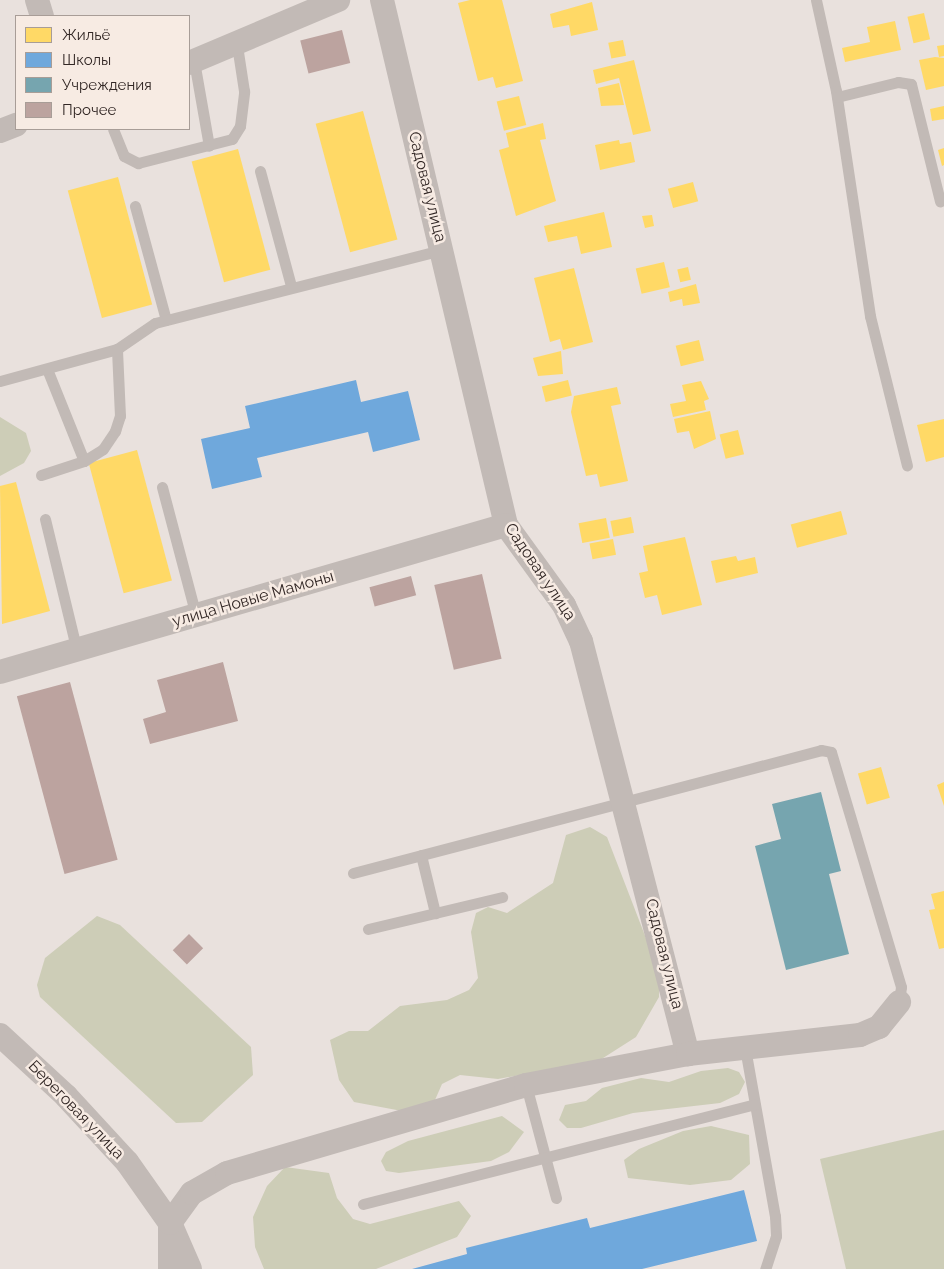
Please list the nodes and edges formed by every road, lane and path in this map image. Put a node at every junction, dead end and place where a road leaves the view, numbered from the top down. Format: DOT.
graph roads {
  1 [pos="38,0"];
  2 [pos="338,0"];
  3 [pos="382,0"];
  4 [pos="816,0"];
  5 [pos="42,15"];
  6 [pos="237,45"];
  7 [pos="191,62"];
  8 [pos="838,97"];
  9 [pos="15,125"];
  10 [pos="113,130"];
  11 [pos="0,131"];
  12 [pos="209,146"];
  13 [pos="260,171"];
  14 [pos="940,201"];
  15 [pos="135,206"];
  16 [pos="442,250"];
  17 [pos="291,286"];
  18 [pos="166,320"];
  19 [pos="117,349"];
  20 [pos="47,369"];
  21 [pos="0,382"];
  22 [pos="84,461"];
  23 [pos="907,465"];
  24 [pos="41,475"];
  25 [pos="162,487"];
  26 [pos="45,519"];
  27 [pos="506,525"];
  28 [pos="196,616"];
  29 [pos="77,651"];
  30 [pos="0,672"];
  31 [pos="626,802"];
  32 [pos="421,856"];
  33 [pos="353,873"];
  34 [pos="502,897"];
  35 [pos="435,913"];
  36 [pos="368,929"];
  37 [pos="899,1002"];
  38 [pos="0,1035"];
  39 [pos="745,1048"];
  40 [pos="688,1054"];
  41 [pos="526,1085"];
  42 [pos="754,1104"];
  43 [pos="545,1155"];
  44 [pos="556,1198"];
  45 [pos="364,1204"];
  46 [pos="170,1223"];
  47 [pos="170,1269"];
  48 [pos="190,1269"];
  49 [pos="765,1269"];
  1 -- 5 [label="street"];
  2 -- 6 [label="street"];
  3 -- 16 [label="street, Садовая улица"];
  4 -- 8 [label="lane"];
  6 -- 7 [label="street"];
  6 -- 12 [label="lane"];
  7 -- 12 [label="lane"];
  8 -- 14 [label="lane"];
  8 -- 23 [label="lane"];
  9 -- 11 [label="street"];
  10 -- 12 [label="lane"];
  13 -- 17 [label="lane"];
  15 -- 18 [label="lane"];
  16 -- 17 [label="lane"];
  16 -- 27 [label="street, Садовая улица"];
  17 -- 18 [label="lane"];
  18 -- 19 [label="lane"];
  19 -- 20 [label="lane"];
  19 -- 22 [label="lane"];
  20 -- 21 [label="lane"];
  20 -- 22 [label="lane"];
  22 -- 24 [label="lane"];
  25 -- 28 [label="lane"];
  26 -- 29 [label="lane"];
  27 -- 28 [label="street, улица Новые Мамоны"];
  27 -- 31 [label="street, Садовая улица"];
  28 -- 29 [label="street, улица Новые Мамоны"];
  29 -- 30 [label="street, улица Новые Мамоны"];
  31 -- 32 [label="lane"];
  31 -- 37 [label="lane"];
  31 -- 40 [label="street, Садовая улица"];
  32 -- 33 [label="lane"];
  32 -- 35 [label="lane"];
  34 -- 35 [label="lane"];
  35 -- 36 [label="lane"];
  37 -- 39 [label="street"];
  38 -- 46 [label="street, Береговая улица"];
  39 -- 40 [label="street"];
  39 -- 42 [label="lane"];
  40 -- 41 [label="street"];
  41 -- 43 [label="lane"];
  41 -- 46 [label="street"];
  42 -- 43 [label="lane"];
  42 -- 49 [label="lane"];
  43 -- 44 [label="lane"];
  43 -- 45 [label="lane"];
  46 -- 47 [label="street"];
  46 -- 48 [label="street, Береговая улица"];
}
